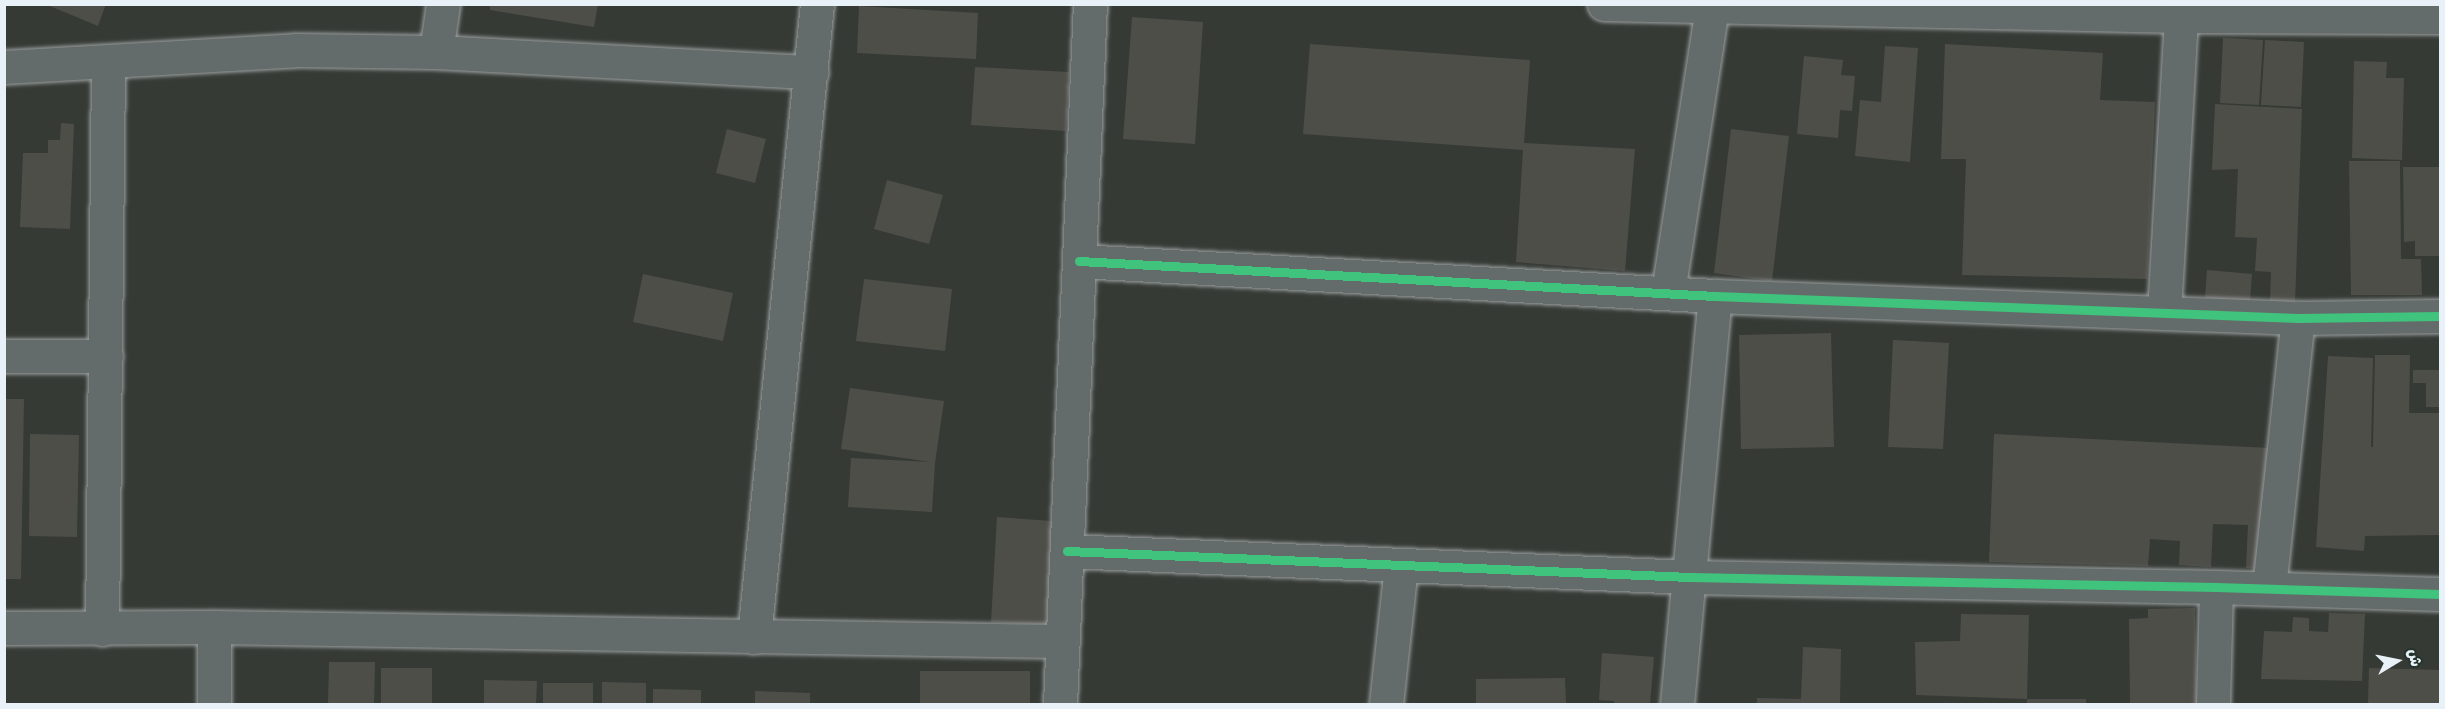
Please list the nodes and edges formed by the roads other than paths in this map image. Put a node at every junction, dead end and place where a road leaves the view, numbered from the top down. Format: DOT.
graph roads {
  1 [pos="443,4"];
  2 [pos="818,4"];
  3 [pos="1090,4"];
  4 [pos="1607,5"];
  5 [pos="1712,9"];
  6 [pos="2222,10"];
  7 [pos="2181,16"];
  8 [pos="2440,17"];
  9 [pos="436,52"];
  10 [pos="108,61"];
  11 [pos="4,67"];
  12 [pos="811,72"];
  13 [pos="1079,261"];
  14 [pos="1668,292"];
  15 [pos="1714,296"];
  16 [pos="2164,313"];
  17 [pos="2440,316"];
  18 [pos="2298,318"];
  19 [pos="4,356"];
  20 [pos="105,356"];
  21 [pos="1067,551"];
  22 [pos="1401,565"];
  23 [pos="1690,577"];
  24 [pos="2216,587"];
  25 [pos="2269,588"];
  26 [pos="2440,594"];
  27 [pos="214,627"];
  28 [pos="4,628"];
  29 [pos="102,629"];
  30 [pos="754,637"];
  31 [pos="1062,641"];
  32 [pos="214,705"];
  33 [pos="1060,705"];
  34 [pos="1386,705"];
  35 [pos="1677,705"];
  36 [pos="2213,705"];
  1 -- 9 [label="street"];
  2 -- 12 [label="street"];
  3 -- 13 [label="street"];
  4 -- 5 [label="street"];
  5 -- 7 [label="street"];
  5 -- 14 [label="street"];
  6 -- 7 [label="street"];
  6 -- 8 [label="street"];
  7 -- 16 [label="street"];
  9 -- 10 [label="street"];
  9 -- 12 [label="street"];
  10 -- 11 [label="street"];
  10 -- 20 [label="street"];
  12 -- 30 [label="street"];
  13 -- 14 [label="street"];
  13 -- 21 [label="street"];
  14 -- 15 [label="street"];
  15 -- 16 [label="street"];
  15 -- 23 [label="street"];
  16 -- 18 [label="street"];
  17 -- 18 [label="street"];
  18 -- 25 [label="street"];
  19 -- 20 [label="street"];
  20 -- 29 [label="street"];
  21 -- 22 [label="street"];
  21 -- 31 [label="street"];
  22 -- 23 [label="street"];
  22 -- 34 [label="street"];
  23 -- 24 [label="street"];
  23 -- 35 [label="street"];
  24 -- 25 [label="street"];
  24 -- 36 [label="street"];
  25 -- 26 [label="street"];
  27 -- 29 [label="street"];
  27 -- 30 [label="street"];
  27 -- 32 [label="street"];
  28 -- 29 [label="street"];
  30 -- 31 [label="street"];
  31 -- 33 [label="street"];
}
